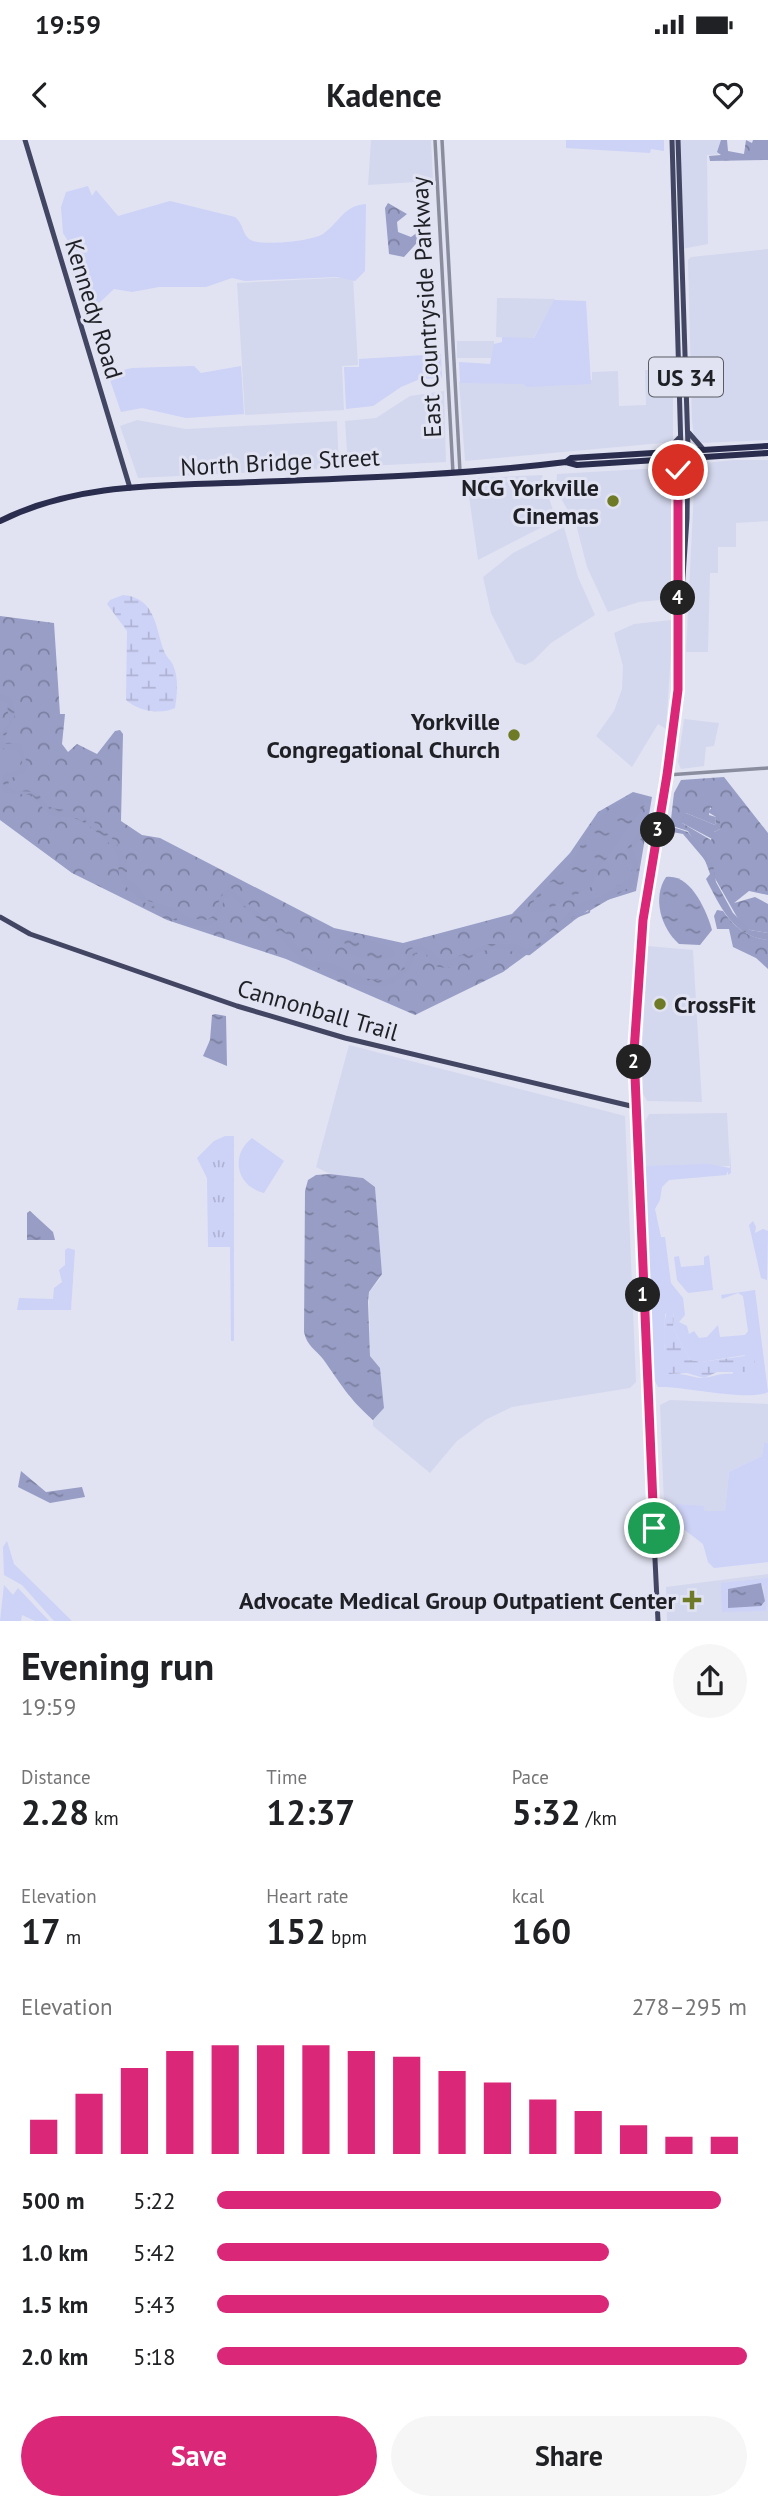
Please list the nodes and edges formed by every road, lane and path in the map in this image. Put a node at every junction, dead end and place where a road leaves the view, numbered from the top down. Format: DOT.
graph roads {
  1 [pos="25,140"];
  2 [pos="435,140"];
  3 [pos="442,140"];
  4 [pos="672,140"];
  5 [pos="678,140"];
  6 [pos="440,225"];
  7 [pos="447,225"];
  8 [pos="442,281"];
  9 [pos="450,281"];
  10 [pos="688,430"];
  11 [pos="681,432"];
  12 [pos="768,446"];
  13 [pos="703,453"];
  14 [pos="768,453"];
  15 [pos="684,454"];
  16 [pos="665,455"];
  17 [pos="688,472"];
  18 [pos="456,473"];
  19 [pos="680,475"];
  20 [pos="130,488"];
  21 [pos="0,521"];
  22 [pos="680,609"];
  23 [pos="768,768"];
  24 [pos="667,775"];
  25 [pos="0,917"];
  26 [pos="635,1107"];
  27 [pos="658,1621"];
  1 -- 20 [label="main road, Kennedy Road"];
  2 -- 6 [label="street, East Countryside Parkway"];
  3 -- 7 [label="street, East Countryside Parkway"];
  4 -- 11 [label="main road, US 34"];
  5 -- 10 [label="main road, US 34"];
  6 -- 7 [label="street"];
  6 -- 8 [label="street, East Countryside Parkway"];
  7 -- 9 [label="street, East Countryside Parkway"];
  8 -- 9 [label="street"];
  8 -- 18 [label="street, East Countryside Parkway"];
  9 -- 18 [label="street, East Countryside Parkway"];
  10 -- 13 [label="main road"];
  10 -- 15 [label="main road, US 34"];
  11 -- 15 [label="main road, US 34"];
  11 -- 16 [label="main road"];
  12 -- 13 [label="highway, North Bridge Street"];
  13 -- 14 [label="highway, North Bridge Street"];
  13 -- 15 [label="highway, North Bridge Street"];
  13 -- 17 [label="main road"];
  15 -- 16 [label="highway, North Bridge Street"];
  15 -- 17 [label="main road, US 34"];
  15 -- 19 [label="main road, US 34"];
  16 -- 18 [label="highway, North Bridge Street"];
  16 -- 19 [label="main road"];
  17 -- 22 [label="main road, US 34"];
  18 -- 20 [label="highway, North Bridge Street"];
  19 -- 22 [label="main road, US 34"];
  20 -- 21 [label="highway, North Bridge Street"];
  22 -- 24 [label="main road, US 34"];
  23 -- 24 [label="street"];
  24 -- 26 [label="main road, US 34"];
  25 -- 26 [label="main road, Cannonball Trail"];
  26 -- 27 [label="main road, US 34"];
}
